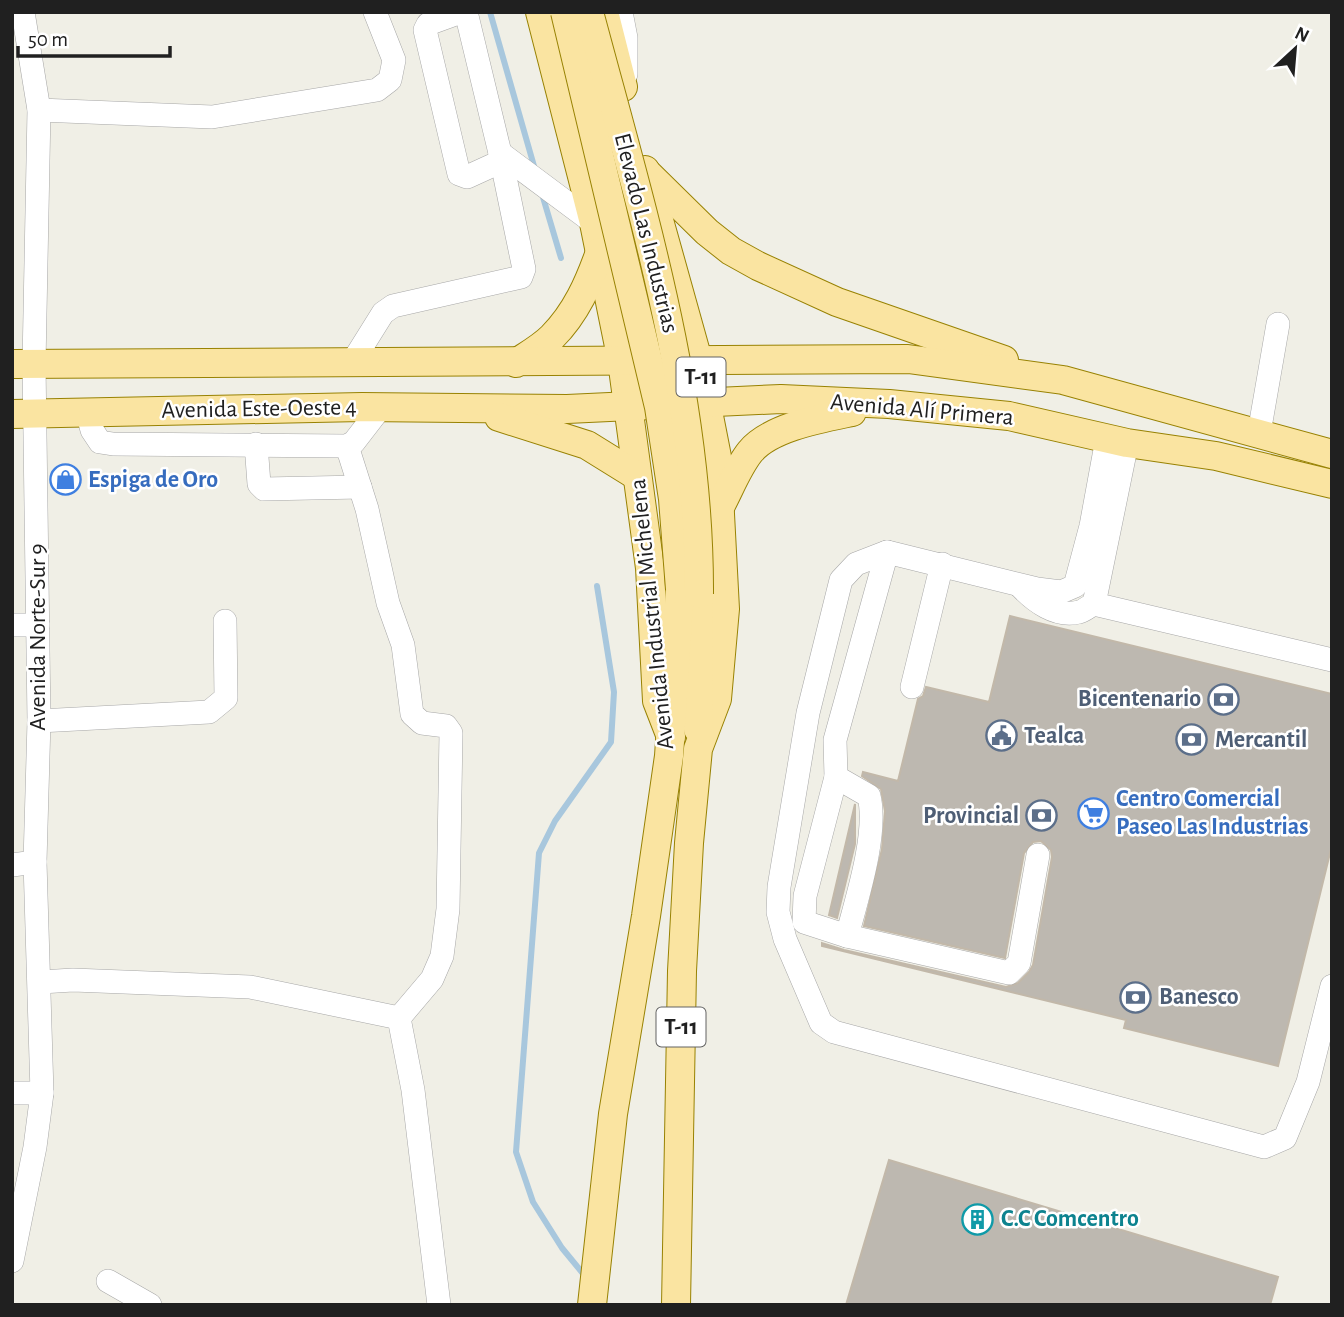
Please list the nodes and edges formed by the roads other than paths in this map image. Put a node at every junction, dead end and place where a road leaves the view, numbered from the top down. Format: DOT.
graph roads {
  1 [pos="23,12"];
  2 [pos="375,12"];
  3 [pos="463,12"];
  4 [pos="540,12"];
  5 [pos="565,12"];
  6 [pos="589,12"];
  7 [pos="604,12"];
  8 [pos="621,12"];
  9 [pos="626,98"];
  10 [pos="40,110"];
  11 [pos="501,157"];
  12 [pos="646,172"];
  13 [pos="594,223"];
  14 [pos="600,252"];
  15 [pos="1278,324"];
  16 [pos="698,360"];
  17 [pos="353,361"];
  18 [pos="622,361"];
  19 [pos="516,363"];
  20 [pos="23,364"];
  21 [pos="1063,380"];
  22 [pos="705,401"];
  23 [pos="889,404"];
  24 [pos="629,406"];
  25 [pos="381,407"];
  26 [pos="472,409"];
  27 [pos="506,410"];
  28 [pos="87,412"];
  29 [pos="24,414"];
  30 [pos="1249,431"];
  31 [pos="1117,441"];
  32 [pos="256,444"];
  33 [pos="347,446"];
  34 [pos="1331,450"];
  35 [pos="638,475"];
  36 [pos="1332,484"];
  37 [pos="360,487"];
  38 [pos="721,505"];
  39 [pos="887,552"];
  40 [pos="942,564"];
  41 [pos="1017,583"];
  42 [pos="689,592"];
  43 [pos="1094,604"];
  44 [pos="225,621"];
  45 [pos="12,625"];
  46 [pos="38,625"];
  47 [pos="1332,660"];
  48 [pos="912,687"];
  49 [pos="39,721"];
  50 [pos="671,737"];
  51 [pos="698,749"];
  52 [pos="836,776"];
  53 [pos="1038,855"];
  54 [pos="36,862"];
  55 [pos="12,865"];
  56 [pos="848,936"];
  57 [pos="41,982"];
  58 [pos="1332,986"];
  59 [pos="399,1018"];
  60 [pos="12,1093"];
  61 [pos="42,1093"];
  62 [pos="12,1261"];
  63 [pos="108,1280"];
  64 [pos="150,1305"];
  65 [pos="439,1305"];
  66 [pos="592,1305"];
  67 [pos="676,1305"];
  1 -- 10 [label="street, Avenida Norte-Sur 9"];
  2 -- 10 [label="street"];
  3 -- 11 [label="street"];
  3 -- 11 [label="street"];
  4 -- 13 [label="main road, Avenida Industrial Michelena / T-11"];
  5 -- 42 [label="main road, Elevado Las Industrias / T-11, bridge"];
  6 -- 42 [label="main road, Elevado Las Industrias / T-11, bridge"];
  7 -- 9 [label="main road, Avenida Industrial Michelena / T-11"];
  8 -- 9 [label="street, Avenida Industrial Michelena"];
  9 -- 12 [label="main road, Avenida Industrial Michelena / T-11"];
  10 -- 20 [label="street, Avenida Norte-Sur 9"];
  11 -- 13 [label="street"];
  11 -- 17 [label="street"];
  12 -- 16 [label="main road, Avenida Industrial Michelena / T-11"];
  12 -- 21 [label="main road"];
  13 -- 14 [label="main road, Avenida Industrial Michelena / T-11"];
  14 -- 18 [label="main road, Avenida Industrial Michelena / T-11"];
  14 -- 19 [label="main road"];
  15 -- 30 [label="street"];
  16 -- 18 [label="main road, Avenida Alí Primera"];
  16 -- 21 [label="main road, Avenida Alí Primera"];
  16 -- 22 [label="main road, Avenida Industrial Michelena / T-11"];
  17 -- 19 [label="main road, Avenida Alí Primera"];
  17 -- 20 [label="main road, Avenida Alí Primera"];
  18 -- 19 [label="main road, Avenida Alí Primera"];
  18 -- 24 [label="main road, Avenida Industrial Michelena / T-11"];
  20 -- 29 [label="street, Avenida Norte-Sur 9"];
  21 -- 30 [label="main road, Avenida Alí Primera"];
  22 -- 23 [label="main road, Avenida Alí Primera"];
  22 -- 24 [label="main road, Avenida Alí Primera"];
  22 -- 38 [label="main road, Avenida Industrial Michelena / T-11"];
  23 -- 31 [label="main road, Avenida Alí Primera"];
  23 -- 38 [label="main road"];
  24 -- 27 [label="main road, Avenida Alí Primera"];
  24 -- 35 [label="main road, Avenida Industrial Michelena / T-11"];
  25 -- 26 [label="main road, Avenida Este-Oeste 4"];
  25 -- 28 [label="main road, Avenida Este-Oeste 4"];
  25 -- 33 [label="street"];
  26 -- 27 [label="main road, Avenida Este-Oeste 4"];
  26 -- 35 [label="main road"];
  28 -- 29 [label="main road, Avenida Este-Oeste 4"];
  28 -- 32 [label="street"];
  29 -- 46 [label="street, Avenida Norte-Sur 9"];
  30 -- 31 [label="main road"];
  30 -- 34 [label="main road, Avenida Alí Primera"];
  31 -- 36 [label="main road, Avenida Alí Primera"];
  31 -- 41 [label="street"];
  31 -- 43 [label="street"];
  32 -- 33 [label="street"];
  32 -- 37 [label="street"];
  33 -- 37 [label="street"];
  35 -- 50 [label="main road, Avenida Industrial Michelena / T-11"];
  37 -- 59 [label="street"];
  38 -- 51 [label="main road, Avenida Industrial Michelena / T-11"];
  39 -- 40 [label="street"];
  39 -- 52 [label="street"];
  39 -- 58 [label="street"];
  40 -- 41 [label="street"];
  40 -- 48 [label="street"];
  41 -- 43 [label="street"];
  42 -- 50 [label="main road, Elevado Las Industrias / T-11"];
  42 -- 51 [label="main road, Elevado Las Industrias / T-11"];
  43 -- 47 [label="street"];
  44 -- 49 [label="street"];
  45 -- 46 [label="street"];
  46 -- 49 [label="street, Avenida Norte-Sur 9"];
  49 -- 54 [label="street, Avenida Norte-Sur 9"];
  50 -- 66 [label="main road, Avenida Industrial Michelena / T-11"];
  51 -- 67 [label="main road, Avenida Industrial Michelena / T-11"];
  52 -- 56 [label="street"];
  52 -- 56 [label="street"];
  53 -- 56 [label="street"];
  54 -- 55 [label="street"];
  54 -- 57 [label="street, Avenida Norte-Sur 9"];
  57 -- 59 [label="street"];
  57 -- 61 [label="street, Avenida Norte-Sur 9"];
  59 -- 65 [label="street"];
  60 -- 61 [label="street"];
  61 -- 62 [label="street, Avenida Norte-Sur 9"];
  63 -- 64 [label="street"];
}
